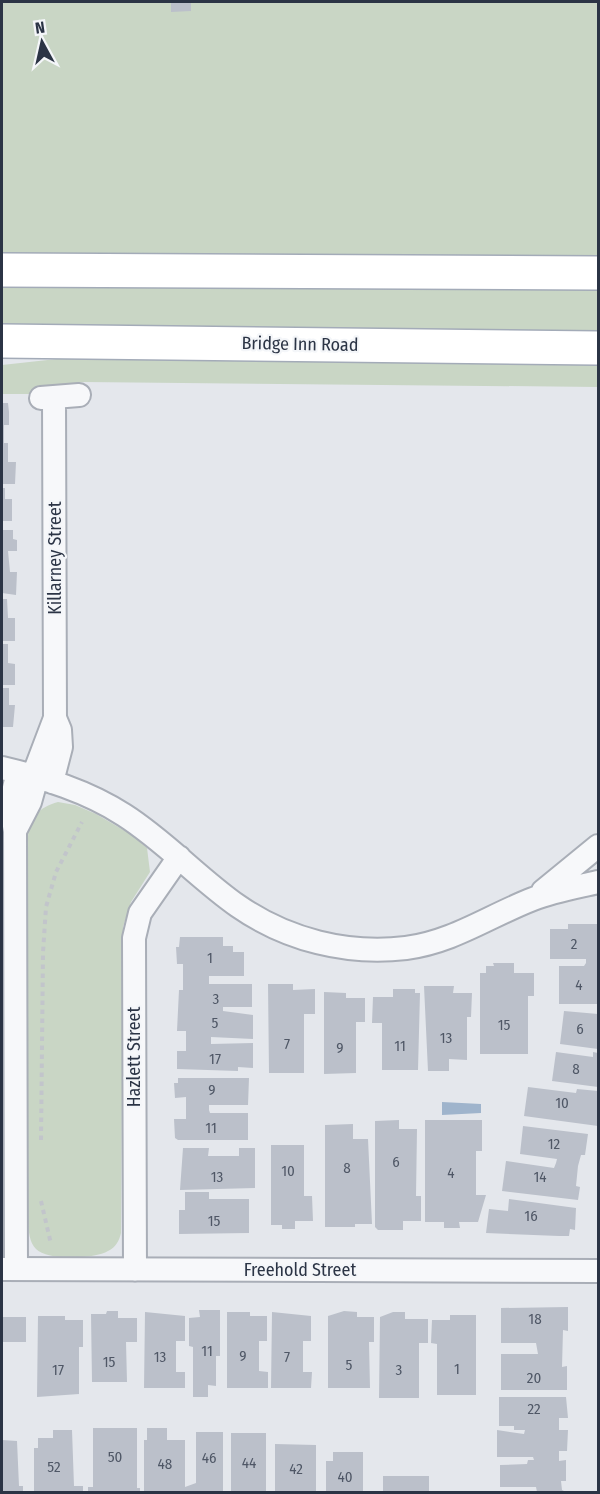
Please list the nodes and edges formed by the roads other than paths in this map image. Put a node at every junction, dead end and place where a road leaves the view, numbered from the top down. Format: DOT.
graph roads {
  1 [pos="2,270"];
  2 [pos="598,273"];
  3 [pos="2,341"];
  4 [pos="598,348"];
  5 [pos="79,395"];
  6 [pos="28,775"];
  7 [pos="598,846"];
  8 [pos="179,856"];
  9 [pos="598,882"];
  10 [pos="532,900"];
  11 [pos="9,1269"];
  12 [pos="135,1270"];
  13 [pos="598,1271"];
  1 -- 2 [label="main road"];
  3 -- 4 [label="main road, Bridge Inn Road"];
  5 -- 6 [label="street, Killarney Street"];
  6 -- 8 [label="street"];
  6 -- 11 [label="street, Killarney Street"];
  7 -- 10 [label="street"];
  8 -- 10 [label="street"];
  8 -- 12 [label="street, Hazlett Street"];
  9 -- 10 [label="street"];
  11 -- 12 [label="street, Freehold Street"];
  12 -- 13 [label="street, Freehold Street"];
}
